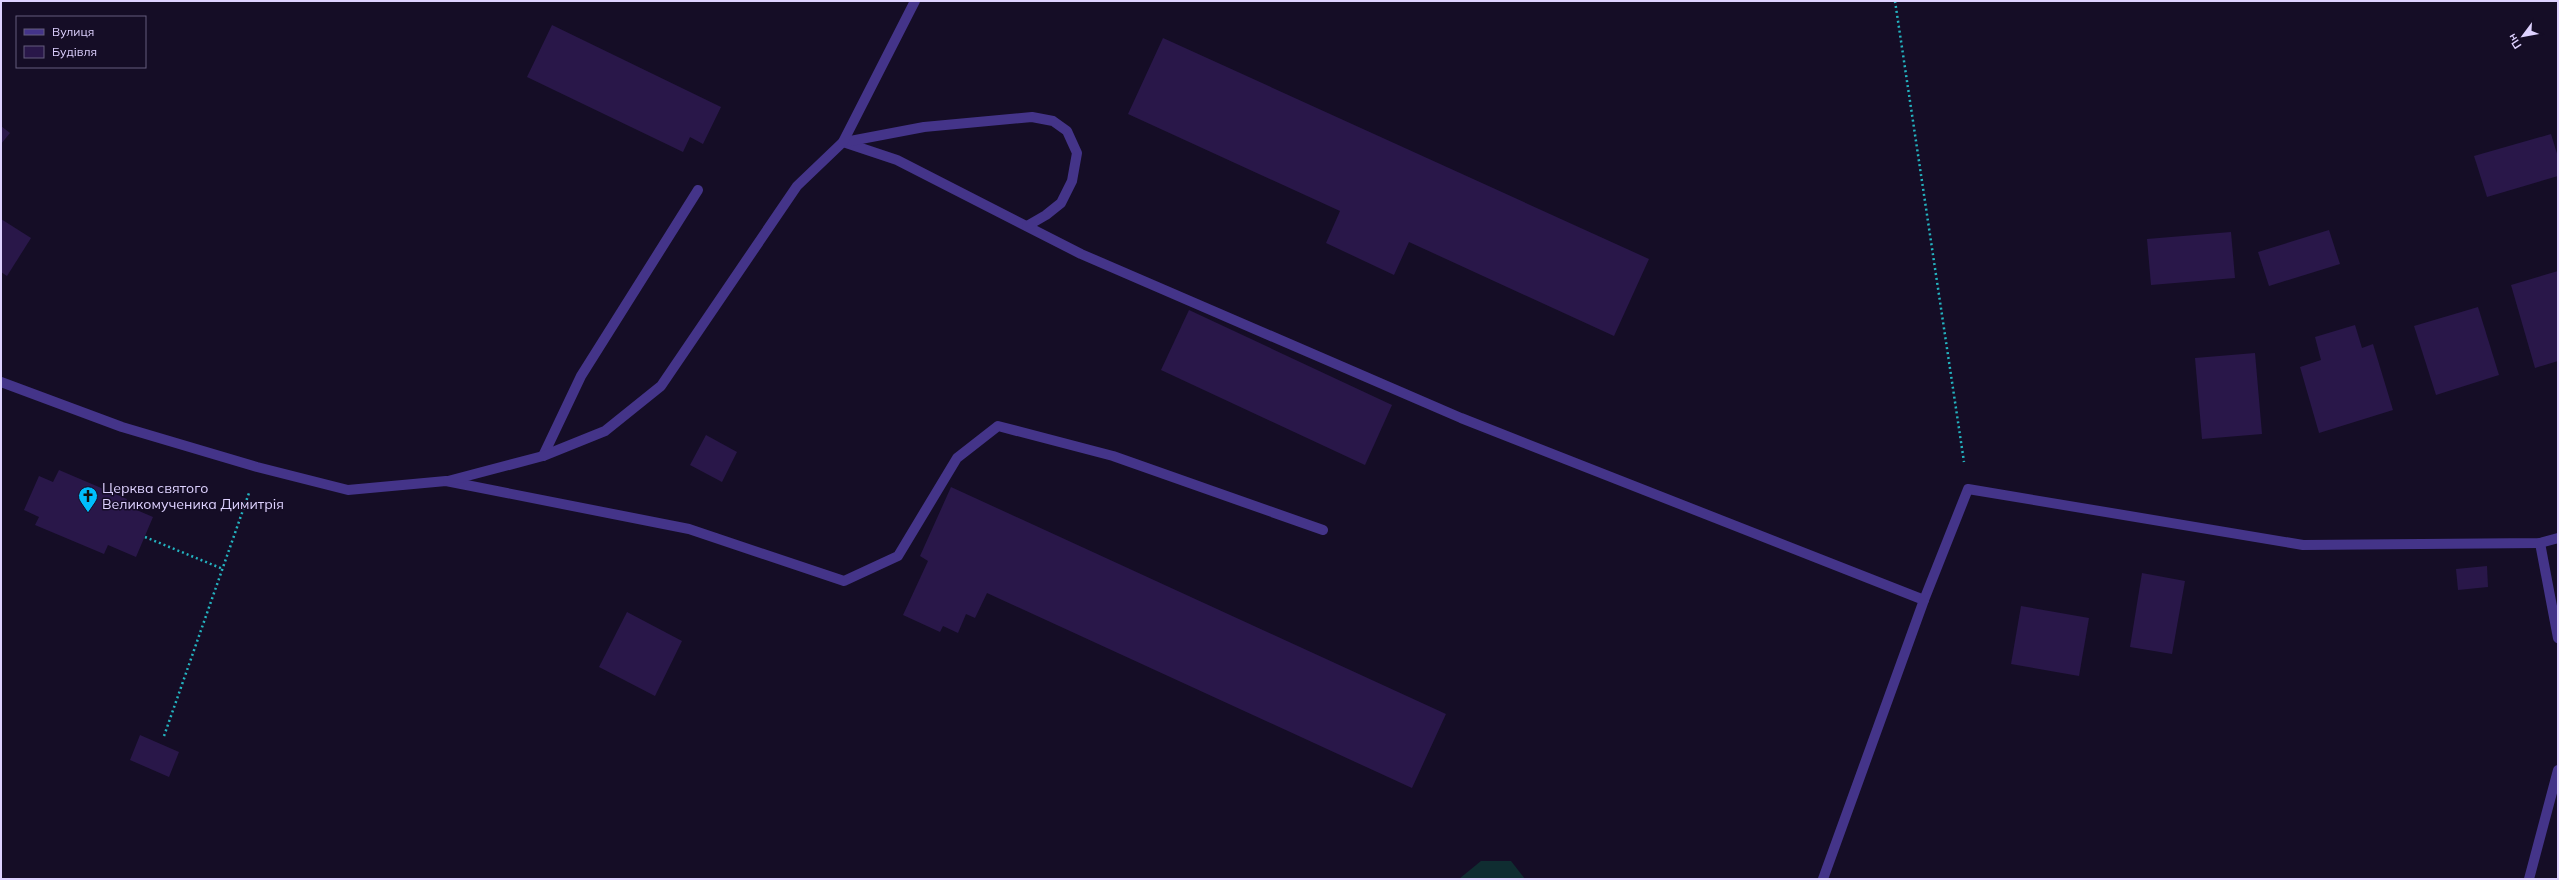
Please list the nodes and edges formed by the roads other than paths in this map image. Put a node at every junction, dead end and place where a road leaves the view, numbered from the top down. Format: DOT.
graph roads {
  1 [pos="915,1"];
  2 [pos="843,142"];
  3 [pos="698,190"];
  4 [pos="1027,226"];
  5 [pos="1,382"];
  6 [pos="543,456"];
  7 [pos="446,481"];
  8 [pos="1323,530"];
  9 [pos="2558,538"];
  10 [pos="2540,543"];
  11 [pos="1924,600"];
  12 [pos="2558,638"];
  13 [pos="2558,770"];
  14 [pos="1823,879"];
  15 [pos="2530,879"];
  1 -- 2 [label="street"];
  2 -- 4 [label="street"];
  2 -- 4 [label="street"];
  2 -- 6 [label="street"];
  3 -- 6 [label="street"];
  4 -- 11 [label="street"];
  5 -- 7 [label="street"];
  6 -- 7 [label="street"];
  7 -- 8 [label="street"];
  9 -- 10 [label="street"];
  10 -- 11 [label="street"];
  10 -- 12 [label="street"];
  11 -- 14 [label="street"];
  13 -- 15 [label="street"];
}
